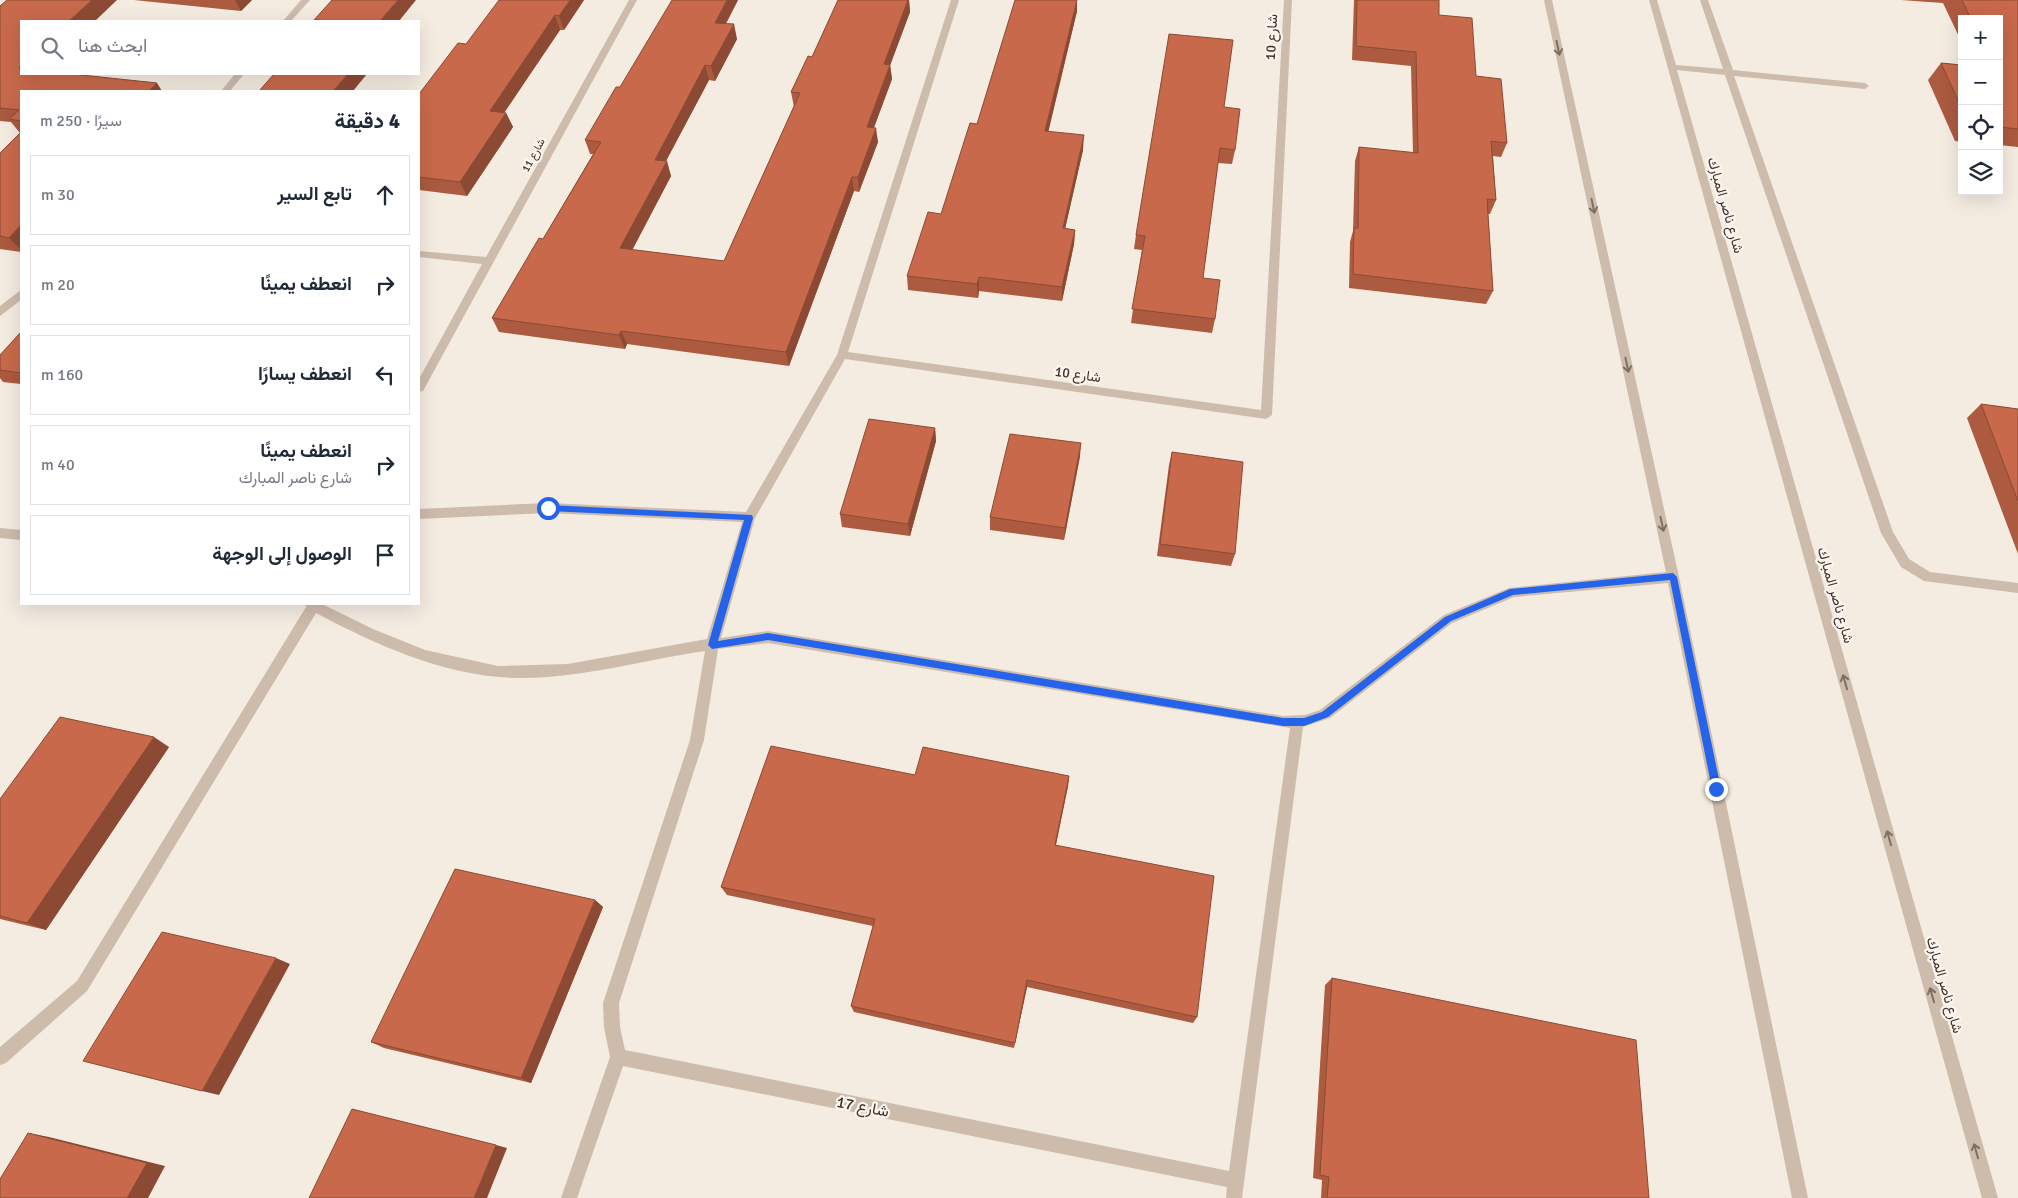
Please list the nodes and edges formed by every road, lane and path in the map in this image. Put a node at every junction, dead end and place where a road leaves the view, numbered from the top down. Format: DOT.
graph roads {
  1 [pos="306,0"];
  2 [pos="633,0"];
  3 [pos="955,0"];
  4 [pos="1288,0"];
  5 [pos="1548,0"];
  6 [pos="1653,0"];
  7 [pos="1704,0"];
  8 [pos="289,20"];
  9 [pos="1672,67"];
  10 [pos="1728,72"];
  11 [pos="239,75"];
  12 [pos="1864,86"];
  13 [pos="226,90"];
  14 [pos="420,254"];
  15 [pos="489,261"];
  16 [pos="20,295"];
  17 [pos="0,312"];
  18 [pos="842,355"];
  19 [pos="420,386"];
  20 [pos="420,514"];
  21 [pos="749,518"];
  22 [pos="0,533"];
  23 [pos="20,535"];
  24 [pos="1673,577"];
  25 [pos="2018,588"];
  26 [pos="312,605"];
  27 [pos="712,645"];
  28 [pos="1298,722"];
  29 [pos="618,1057"];
  30 [pos="0,1058"];
  31 [pos="1235,1180"];
  32 [pos="570,1198"];
  33 [pos="1234,1198"];
  34 [pos="1800,1198"];
  35 [pos="1990,1198"];
  1 -- 8 [label="street"];
  2 -- 15 [label="street, شارع 11"];
  3 -- 18 [label="street"];
  4 -- 18 [label="street, شارع 10"];
  5 -- 24 [label="street, one-way"];
  6 -- 9 [label="street, شارع ناصر المبارك"];
  7 -- 10 [label="street"];
  9 -- 10 [label="street"];
  35 -- 9 [label="street, شارع ناصر المبارك, one-way"];
  10 -- 12 [label="street"];
  10 -- 25 [label="street"];
  11 -- 13 [label="street"];
  14 -- 15 [label="street"];
  15 -- 19 [label="street, شارع 11"];
  16 -- 17 [label="street"];
  18 -- 21 [label="street"];
  20 -- 21 [label="street"];
  21 -- 27 [label="street"];
  22 -- 23 [label="street"];
  24 -- 28 [label="street"];
  24 -- 34 [label="street"];
  26 -- 27 [label="street"];
  26 -- 30 [label="street"];
  27 -- 28 [label="street"];
  27 -- 29 [label="street"];
  28 -- 31 [label="street"];
  29 -- 31 [label="street, شارع 17"];
  29 -- 32 [label="street"];
  31 -- 33 [label="street"];
}
